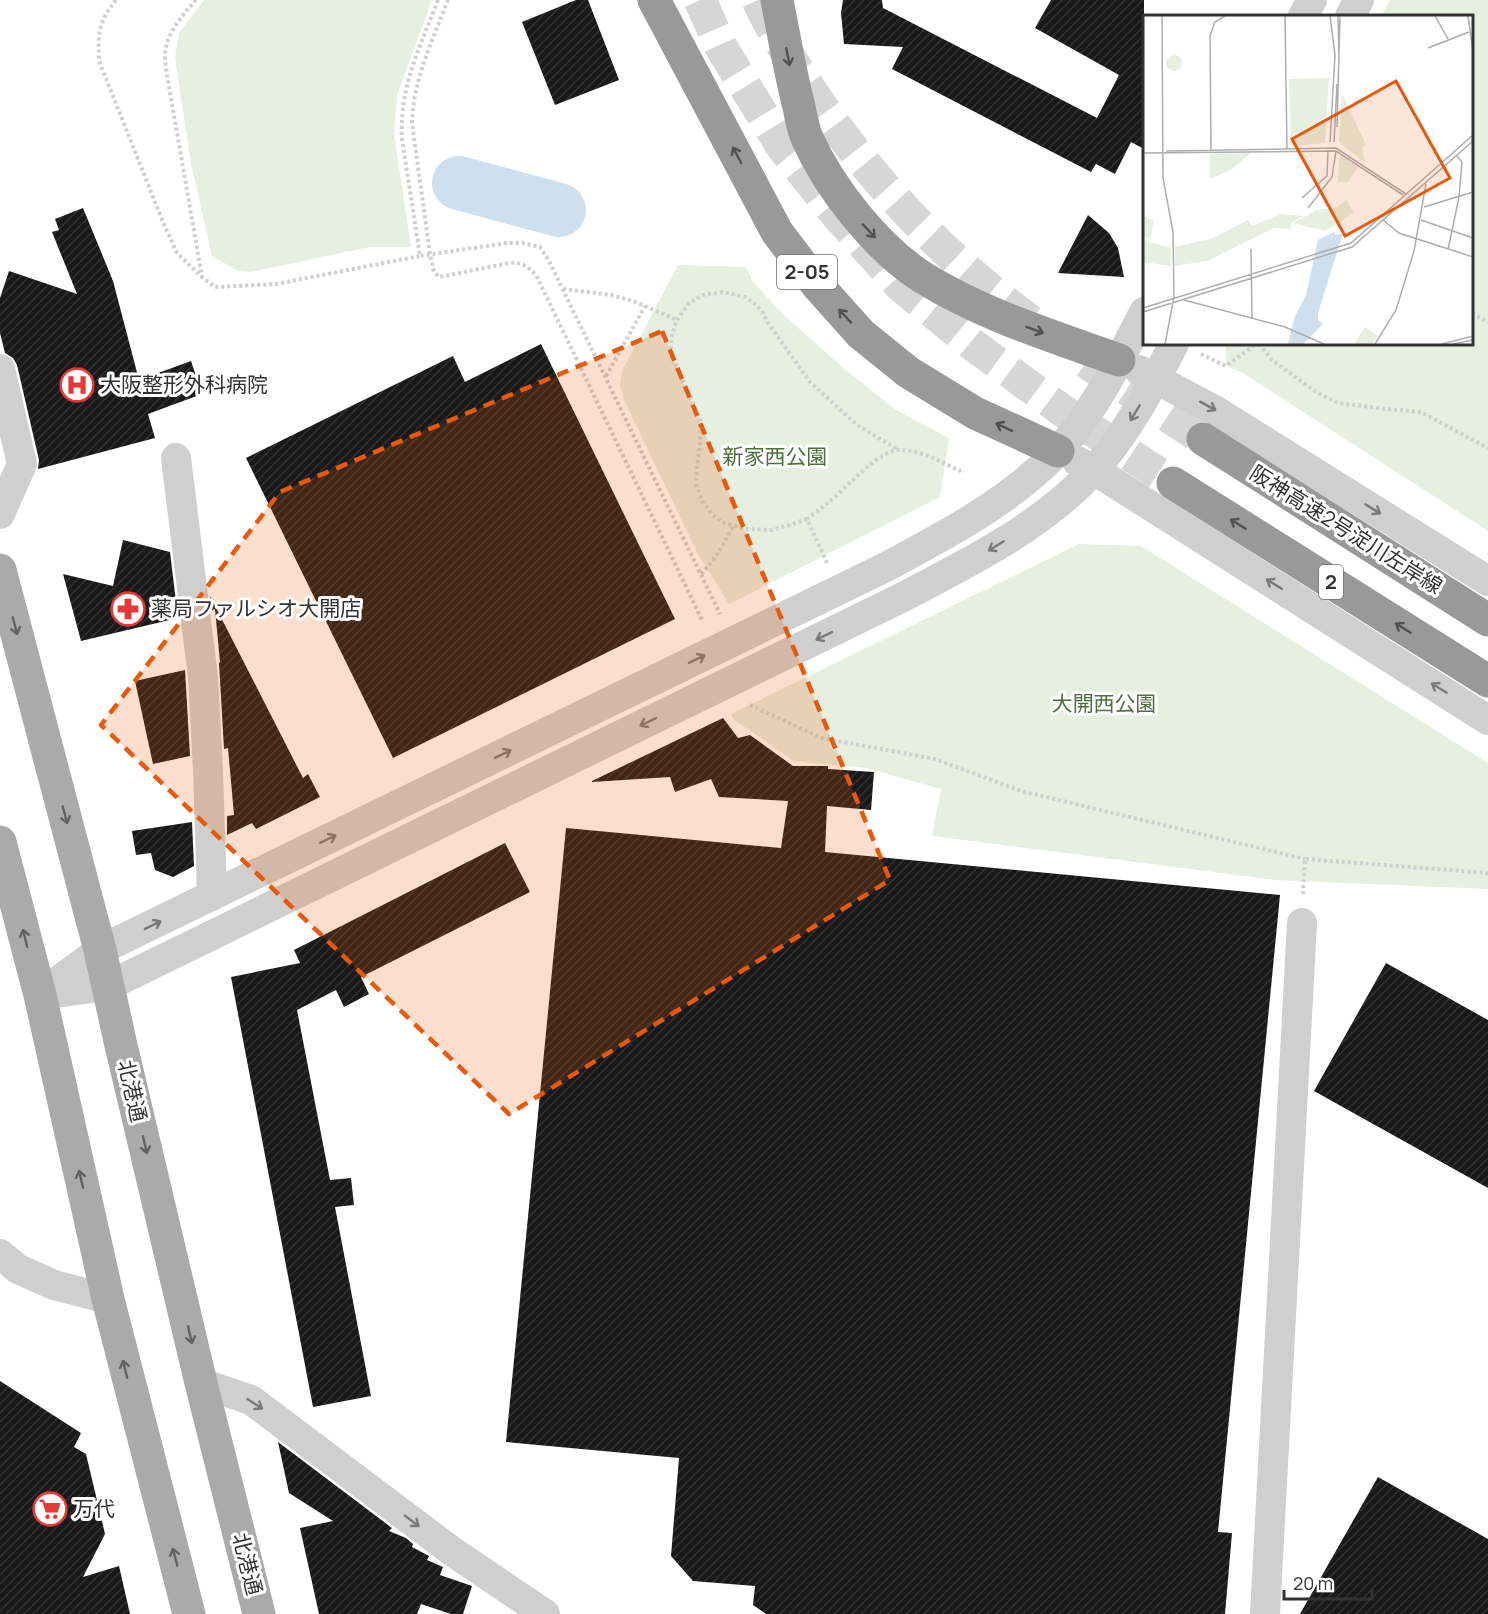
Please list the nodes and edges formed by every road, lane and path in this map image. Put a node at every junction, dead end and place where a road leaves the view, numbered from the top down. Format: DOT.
graph roads {
  1 [pos="116,0"];
  2 [pos="196,0"];
  3 [pos="438,0"];
  4 [pos="448,0"];
  5 [pos="654,0"];
  6 [pos="777,0"];
  7 [pos="1312,0"];
  8 [pos="1359,0"];
  9 [pos="1304,15"];
  10 [pos="1351,15"];
  11 [pos="430,254"];
  12 [pos="420,256"];
  13 [pos="202,277"];
  14 [pos="563,289"];
  15 [pos="645,306"];
  16 [pos="1143,314"];
  17 [pos="1473,314"];
  18 [pos="676,320"];
  19 [pos="1488,322"];
  20 [pos="1256,345"];
  21 [pos="1258,345"];
  22 [pos="1187,348"];
  23 [pos="1119,360"];
  24 [pos="0,369"];
  25 [pos="605,377"];
  26 [pos="1156,378"];
  27 [pos="1203,439"];
  28 [pos="1488,448"];
  29 [pos="897,449"];
  30 [pos="1058,451"];
  31 [pos="176,458"];
  32 [pos="1094,470"];
  33 [pos="964,473"];
  34 [pos="1173,483"];
  35 [pos="0,514"];
  36 [pos="807,519"];
  37 [pos="733,526"];
  38 [pos="827,563"];
  39 [pos="0,570"];
  40 [pos="701,574"];
  41 [pos="1488,581"];
  42 [pos="722,618"];
  43 [pos="1488,620"];
  44 [pos="705,626"];
  45 [pos="1488,681"];
  46 [pos="741,701"];
  47 [pos="1488,720"];
  48 [pos="0,842"];
  49 [pos="1305,859"];
  50 [pos="1488,873"];
  51 [pos="212,896"];
  52 [pos="1302,923"];
  53 [pos="100,950"];
  54 [pos="108,986"];
  55 [pos="40,995"];
  56 [pos="0,1254"];
  57 [pos="108,1299"];
  58 [pos="201,1383"];
  59 [pos="189,1614"];
  60 [pos="259,1614"];
  61 [pos="545,1614"];
  62 [pos="1265,1614"];
  1 -- 13 [label="path"];
  2 -- 13 [label="path"];
  3 -- 12 [label="path"];
  4 -- 11 [label="path"];
  30 -- 5 [label="highway, 2-05, one-way"];
  6 -- 23 [label="highway, one-way"];
  7 -- 9 [label="street"];
  8 -- 10 [label="street"];
  11 -- 12 [label="path"];
  11 -- 14 [label="path"];
  11 -- 44 [label="path"];
  12 -- 13 [label="path"];
  14 -- 15 [label="path"];
  14 -- 25 [label="path"];
  15 -- 18 [label="path"];
  15 -- 25 [label="path"];
  16 -- 23 [label="street"];
  17 -- 19 [label="path"];
  18 -- 29 [label="path"];
  18 -- 37 [label="path"];
  20 -- 22 [label="path"];
  21 -- 28 [label="path"];
  22 -- 26 [label="street"];
  23 -- 26 [label="street"];
  23 -- 30 [label="street"];
  24 -- 35 [label="street"];
  25 -- 40 [label="path"];
  26 -- 32 [label="street, one-way"];
  26 -- 41 [label="street, one-way"];
  27 -- 43 [label="highway, 阪神高速2号淀川左岸線 / 2"];
  29 -- 33 [label="path"];
  29 -- 36 [label="path"];
  30 -- 32 [label="street"];
  51 -- 30 [label="street, one-way"];
  31 -- 51 [label="street"];
  47 -- 32 [label="street, one-way"];
  32 -- 54 [label="street, one-way"];
  45 -- 34 [label="highway, 2, one-way"];
  36 -- 37 [label="path"];
  36 -- 38 [label="path"];
  37 -- 40 [label="path"];
  39 -- 53 [label="main road, 北港通, one-way"];
  40 -- 42 [label="path"];
  46 -- 49 [label="path"];
  55 -- 48 [label="main road, one-way"];
  49 -- 50 [label="path"];
  49 -- 52 [label="path"];
  53 -- 51 [label="street, one-way"];
  52 -- 62 [label="street"];
  53 -- 54 [label="main road, 北港通"];
  53 -- 55 [label="street"];
  54 -- 55 [label="street"];
  54 -- 58 [label="main road, 北港通, one-way"];
  57 -- 55 [label="main road, one-way"];
  56 -- 57 [label="street"];
  59 -- 57 [label="main road, one-way"];
  58 -- 60 [label="main road, 北港通"];
  58 -- 61 [label="street, one-way"];
}
